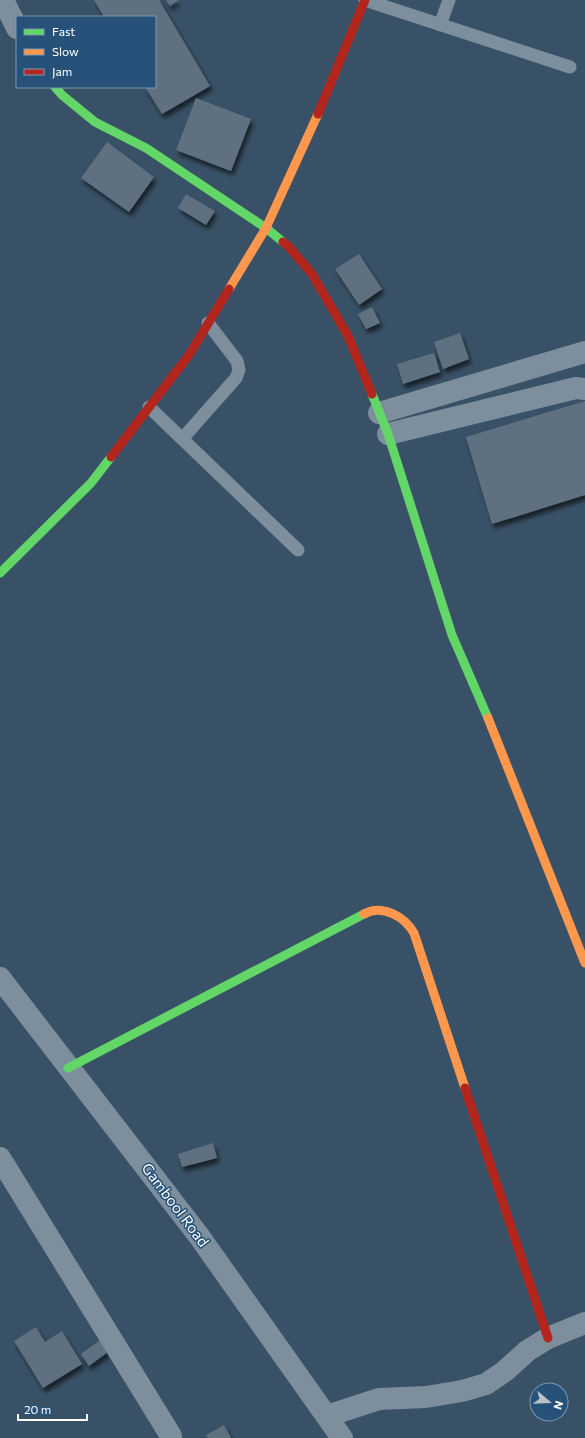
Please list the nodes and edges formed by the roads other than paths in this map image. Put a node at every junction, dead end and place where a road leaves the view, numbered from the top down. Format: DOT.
graph roads {
  1 [pos="3,0"];
  2 [pos="365,0"];
  3 [pos="448,0"];
  4 [pos="440,25"];
  5 [pos="16,26"];
  6 [pos="570,67"];
  7 [pos="56,88"];
  8 [pos="266,228"];
  9 [pos="208,323"];
  10 [pos="585,352"];
  11 [pos="585,389"];
  12 [pos="149,407"];
  13 [pos="380,413"];
  14 [pos="388,434"];
  15 [pos="182,439"];
  16 [pos="298,550"];
  17 [pos="0,573"];
  18 [pos="585,963"];
  19 [pos="0,978"];
  20 [pos="68,1068"];
  21 [pos="0,1158"];
  22 [pos="585,1323"];
  23 [pos="548,1338"];
  24 [pos="327,1416"];
  25 [pos="171,1436"];
  26 [pos="342,1438"];
  1 -- 5 [label="street"];
  2 -- 4 [label="lane"];
  2 -- 8 [label="street"];
  3 -- 4 [label="lane"];
  4 -- 6 [label="lane"];
  7 -- 8 [label="street"];
  8 -- 9 [label="street"];
  8 -- 13 [label="street"];
  9 -- 12 [label="street"];
  9 -- 15 [label="lane"];
  10 -- 13 [label="street"];
  11 -- 14 [label="street"];
  12 -- 15 [label="lane"];
  12 -- 17 [label="street"];
  13 -- 14 [label="street"];
  14 -- 18 [label="street"];
  15 -- 16 [label="lane"];
  19 -- 20 [label="street, Gambool Road"];
  20 -- 23 [label="street"];
  20 -- 24 [label="street, Gambool Road"];
  21 -- 25 [label="street"];
  22 -- 23 [label="street"];
  23 -- 24 [label="street"];
  24 -- 26 [label="street, Gambool Road"];
}
